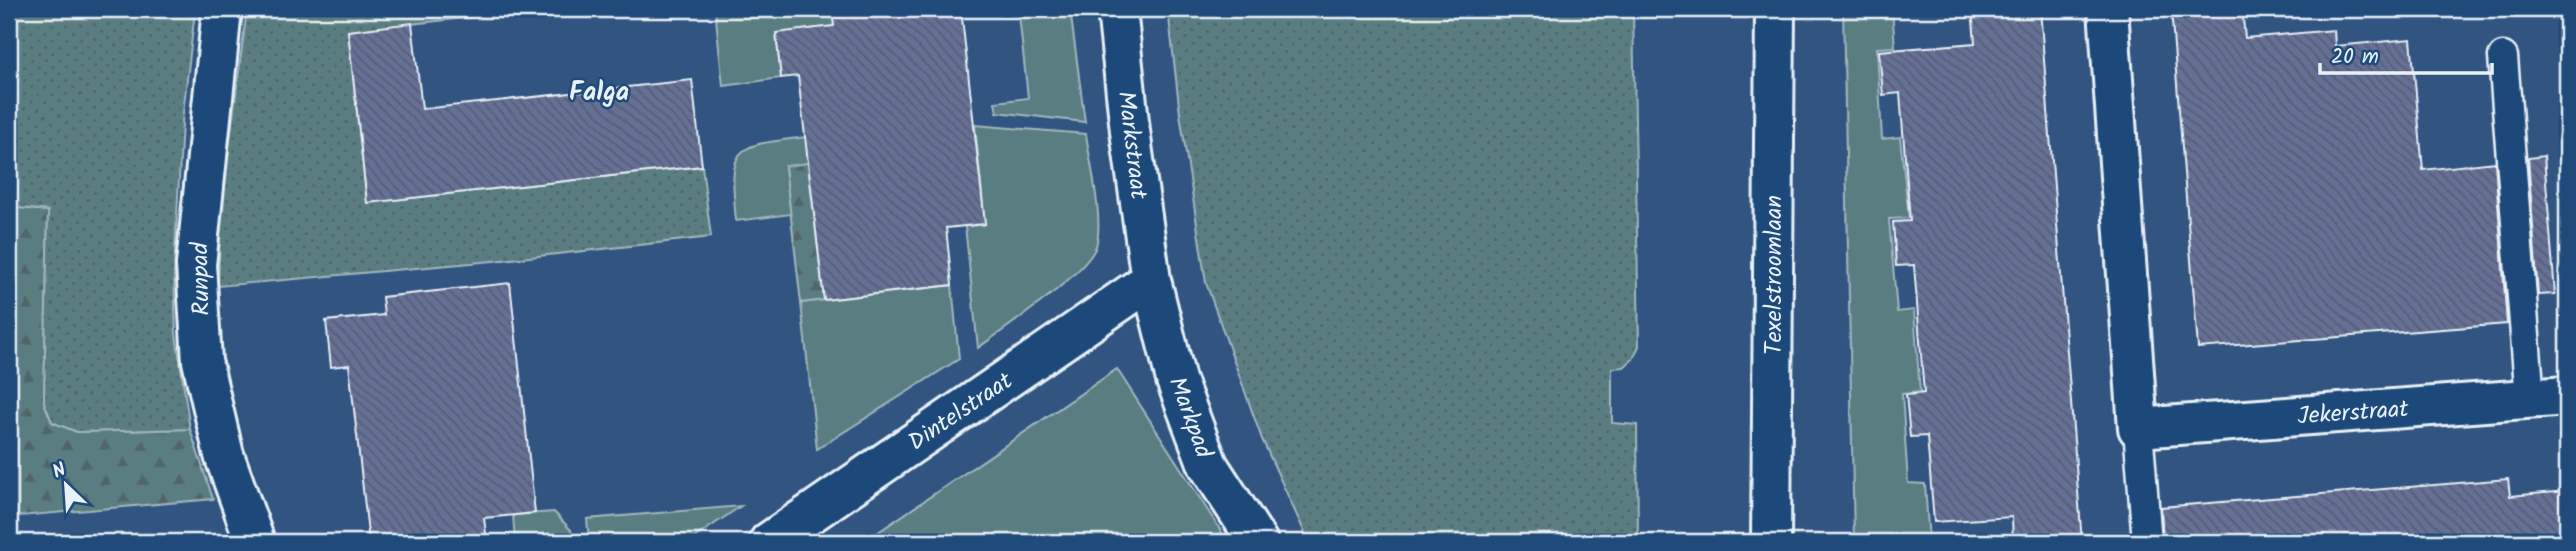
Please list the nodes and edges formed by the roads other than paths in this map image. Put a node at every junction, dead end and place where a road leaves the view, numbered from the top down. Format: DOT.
graph roads {
  1 [pos="222,9"];
  2 [pos="1117,9"];
  3 [pos="1776,9"];
  4 [pos="2108,9"];
  5 [pos="2503,57"];
  6 [pos="1151,280"];
  7 [pos="2549,397"];
  8 [pos="2138,428"];
  9 [pos="255,542"];
  10 [pos="769,542"];
  11 [pos="1258,542"];
  12 [pos="1771,542"];
  13 [pos="2147,542"];
  1 -- 9 [label="street, Runpad"];
  2 -- 6 [label="street, Markstraat"];
  3 -- 12 [label="street, Texelstroomlaan"];
  4 -- 8 [label="street"];
  5 -- 7 [label="lane"];
  6 -- 10 [label="street, Dintelstraat"];
  6 -- 11 [label="street, Markpad"];
  7 -- 8 [label="street, Jekerstraat"];
  8 -- 13 [label="lane"];
}
